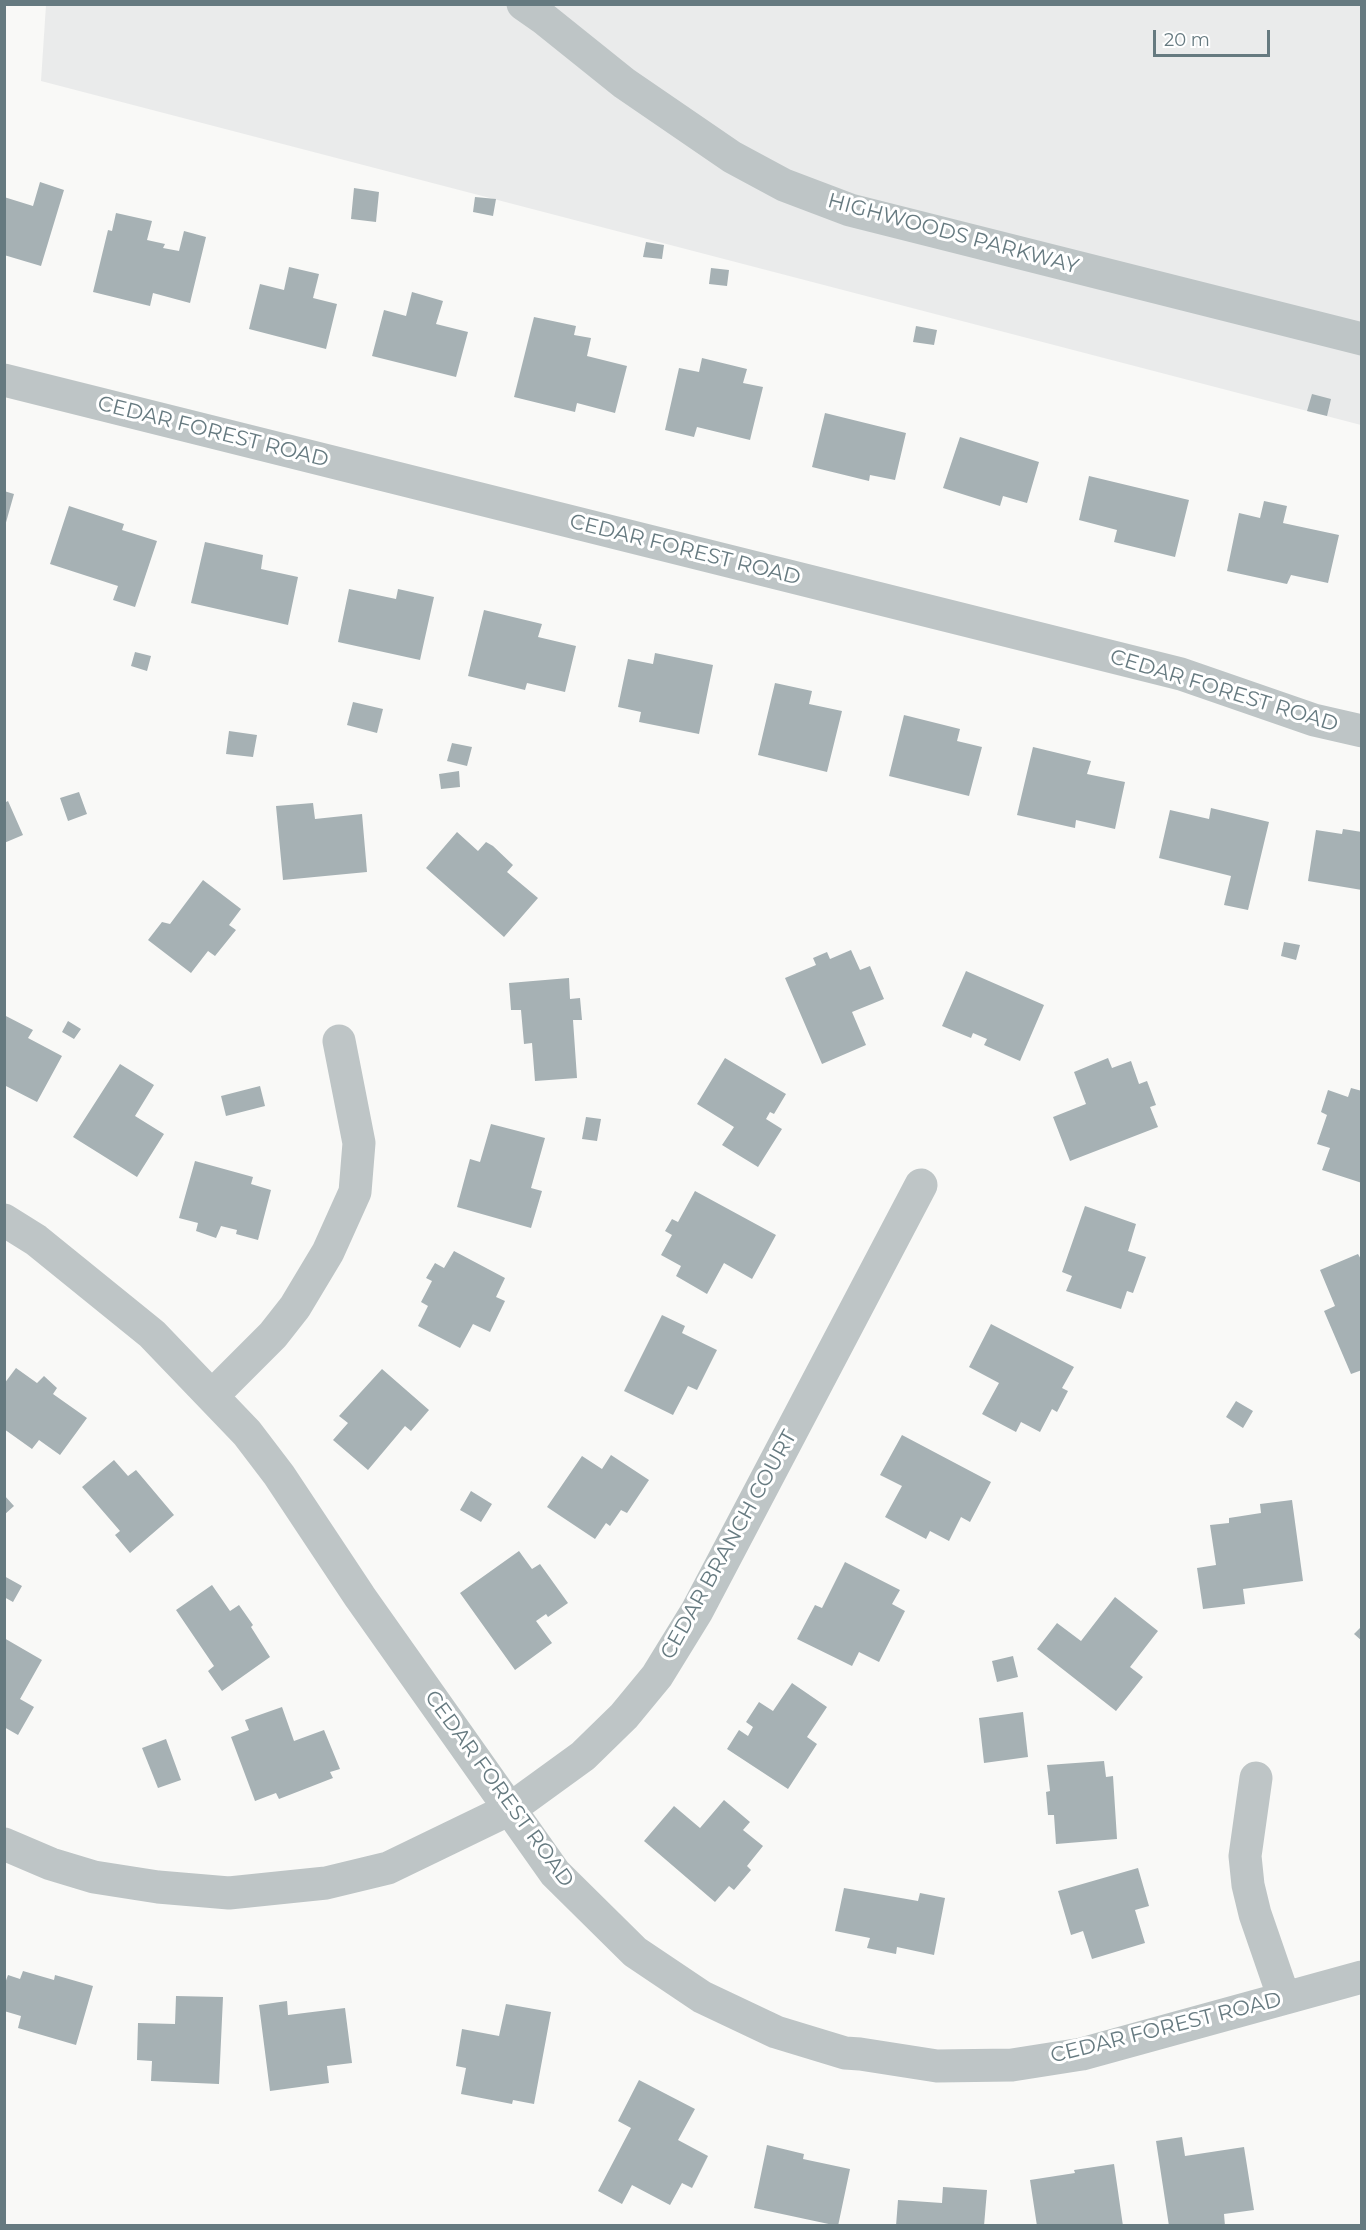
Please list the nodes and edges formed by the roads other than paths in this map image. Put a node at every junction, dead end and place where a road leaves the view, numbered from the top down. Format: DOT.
graph roads {
  1 [pos="523,4"];
  2 [pos="1362,339"];
  3 [pos="4,380"];
  4 [pos="1362,731"];
  5 [pos="339,1041"];
  6 [pos="921,1185"];
  7 [pos="4,1220"];
  8 [pos="213,1395"];
  9 [pos="1256,1778"];
  10 [pos="510,1809"];
  11 [pos="4,1844"];
  12 [pos="1362,1977"];
  13 [pos="1284,1998"];
  1 -- 2 [label="street, HIGHWOODS PARKWAY"];
  3 -- 4 [label="street, CEDAR FOREST ROAD"];
  5 -- 8 [label="street"];
  6 -- 10 [label="street, CEDAR BRANCH COURT"];
  7 -- 8 [label="street, CEDAR FOREST ROAD"];
  8 -- 10 [label="street, CEDAR FOREST ROAD"];
  9 -- 13 [label="street"];
  10 -- 11 [label="street, CEDAR BRANCH COURT"];
  10 -- 13 [label="street, CEDAR FOREST ROAD"];
  12 -- 13 [label="street, CEDAR FOREST ROAD"];
}
